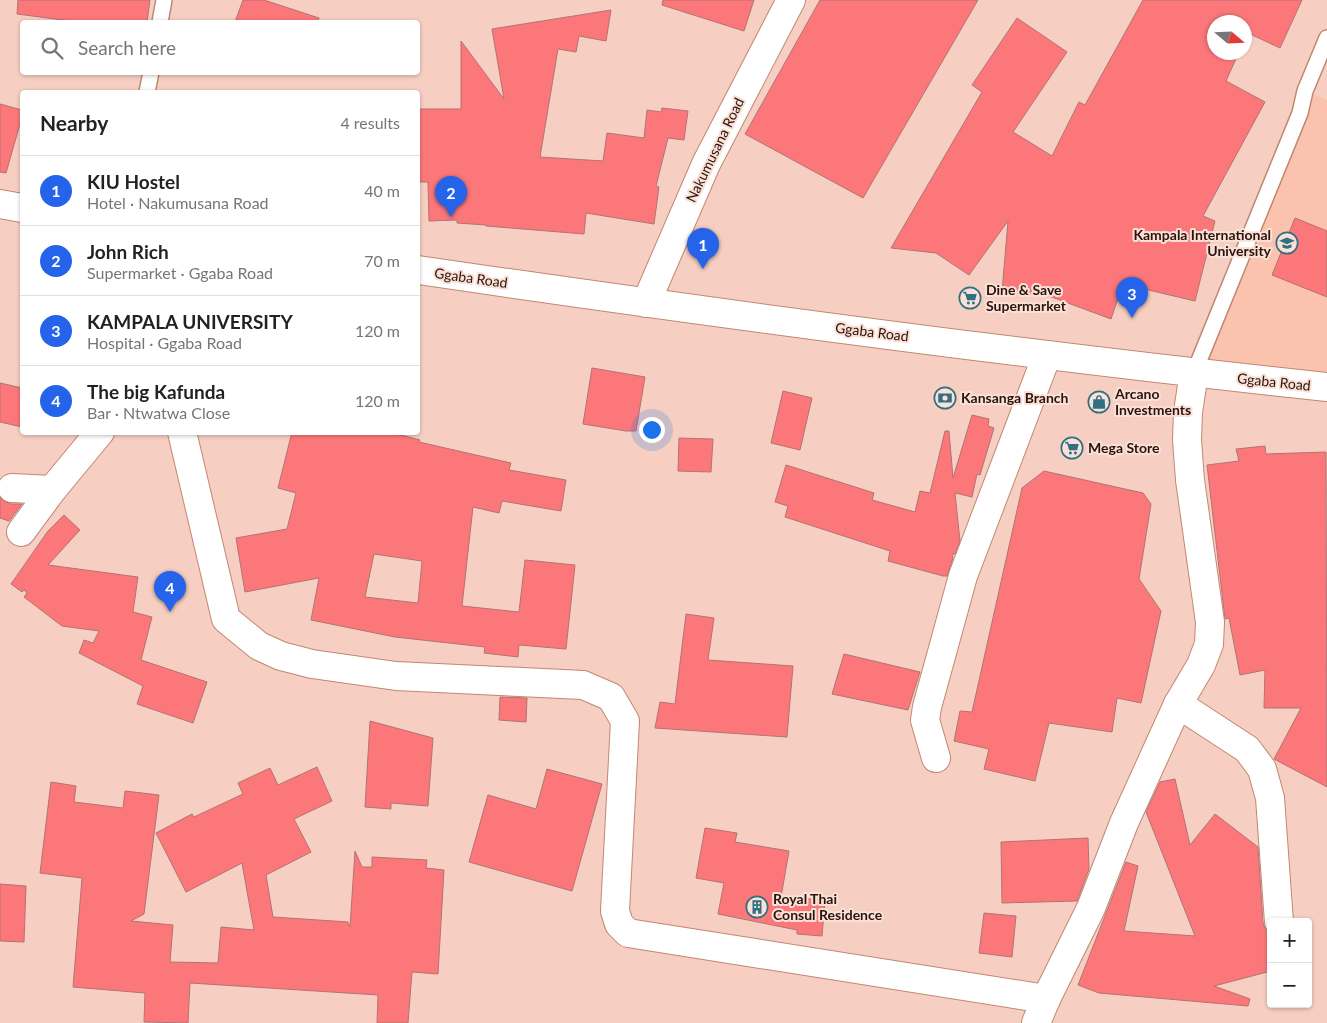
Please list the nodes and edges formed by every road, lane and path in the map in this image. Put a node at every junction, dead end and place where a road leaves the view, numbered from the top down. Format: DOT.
graph roads {
  1 [pos="164,0"];
  2 [pos="791,0"];
  3 [pos="160,20"];
  4 [pos="1327,38"];
  5 [pos="150,75"];
  6 [pos="147,90"];
  7 [pos="0,204"];
  8 [pos="20,208"];
  9 [pos="420,270"];
  10 [pos="646,303"];
  11 [pos="1047,355"];
  12 [pos="1194,373"];
  13 [pos="1327,388"];
  14 [pos="98,435"];
  15 [pos="183,435"];
  16 [pos="12,488"];
  17 [pos="52,490"];
  18 [pos="21,532"];
  19 [pos="1178,704"];
  20 [pos="936,758"];
  21 [pos="1280,918"];
  22 [pos="1041,1011"];
  1 -- 3 [label="lane"];
  2 -- 10 [label="street, Nakumusana Road"];
  4 -- 12 [label="lane"];
  5 -- 6 [label="lane"];
  7 -- 8 [label="street"];
  9 -- 10 [label="street, Ggaba Road"];
  10 -- 11 [label="street, Ggaba Road"];
  11 -- 12 [label="street, Ggaba Road"];
  11 -- 20 [label="street"];
  12 -- 13 [label="street, Ggaba Road"];
  12 -- 19 [label="street"];
  14 -- 17 [label="street"];
  15 -- 22 [label="street"];
  16 -- 17 [label="street"];
  17 -- 18 [label="street"];
  19 -- 21 [label="street"];
  19 -- 22 [label="street"];
}
